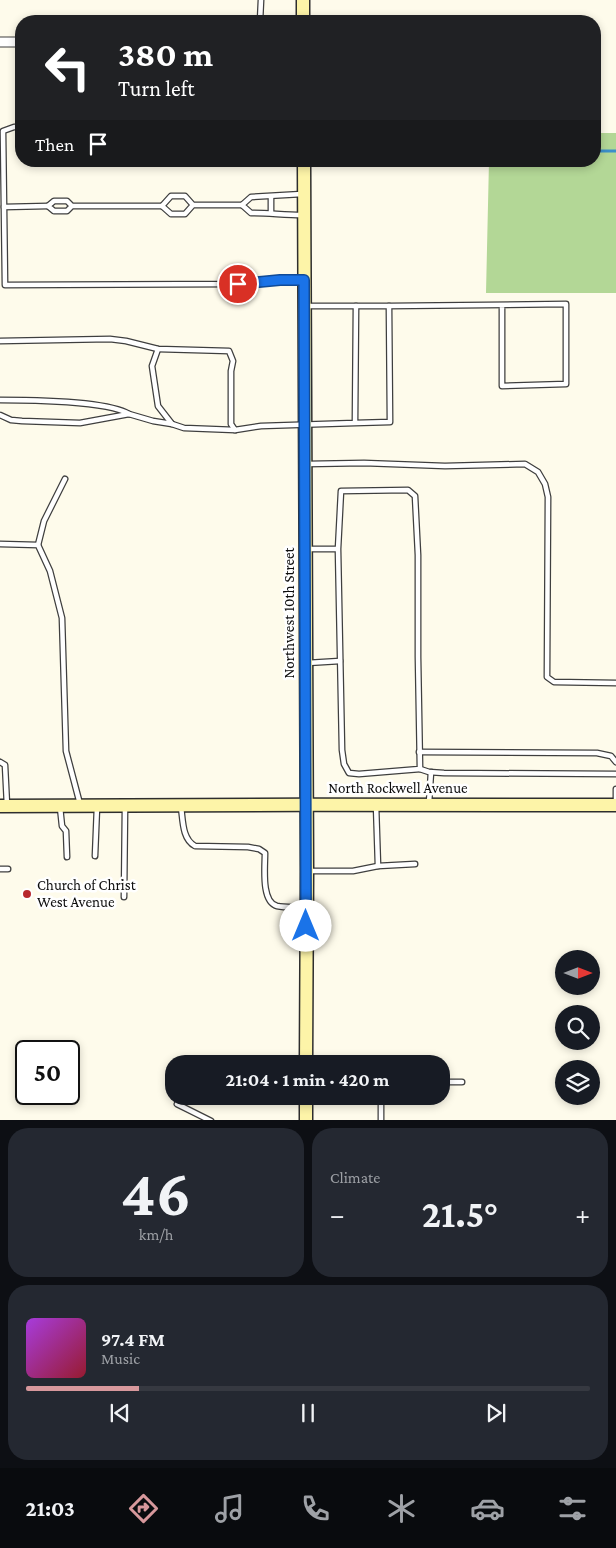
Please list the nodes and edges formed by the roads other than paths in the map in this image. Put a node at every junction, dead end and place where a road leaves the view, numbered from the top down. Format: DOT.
graph roads {
  1 [pos="262,0"];
  2 [pos="303,0"];
  3 [pos="261,15"];
  4 [pos="303,15"];
  5 [pos="0,42"];
  6 [pos="15,42"];
  7 [pos="15,127"];
  8 [pos="304,167"];
  9 [pos="304,194"];
  10 [pos="271,197"];
  11 [pos="193,205"];
  12 [pos="242,205"];
  13 [pos="48,206"];
  14 [pos="72,206"];
  15 [pos="162,206"];
  16 [pos="4,207"];
  17 [pos="271,213"];
  18 [pos="304,215"];
  19 [pos="304,280"];
  20 [pos="502,305"];
  21 [pos="304,306"];
  22 [pos="356,306"];
  23 [pos="389,306"];
  24 [pos="0,342"];
  25 [pos="158,349"];
  26 [pos="0,400"];
  27 [pos="129,414"];
  28 [pos="0,415"];
  29 [pos="355,423"];
  30 [pos="172,424"];
  31 [pos="305,424"];
  32 [pos="235,430"];
  33 [pos="305,464"];
  34 [pos="65,479"];
  35 [pos="0,544"];
  36 [pos="38,545"];
  37 [pos="338,549"];
  38 [pos="306,550"];
  39 [pos="340,661"];
  40 [pos="306,663"];
  41 [pos="616,683"];
  42 [pos="419,752"];
  43 [pos="0,762"];
  44 [pos="616,762"];
  45 [pos="420,769"];
  46 [pos="431,772"];
  47 [pos="616,774"];
  48 [pos="616,789"];
  49 [pos="376,804"];
  50 [pos="429,804"];
  51 [pos="616,805"];
  52 [pos="4,806"];
  53 [pos="60,806"];
  54 [pos="80,806"];
  55 [pos="97,806"];
  56 [pos="125,806"];
  57 [pos="181,806"];
  58 [pos="306,806"];
  59 [pos="96,856"];
  60 [pos="67,857"];
  61 [pos="415,864"];
  62 [pos="378,866"];
  63 [pos="0,869"];
  64 [pos="8,869"];
  65 [pos="307,871"];
  66 [pos="124,898"];
  67 [pos="306,907"];
  68 [pos="306,1055"];
  69 [pos="450,1082"];
  70 [pos="462,1082"];
  71 [pos="179,1105"];
  72 [pos="306,1105"];
  73 [pos="381,1105"];
  74 [pos="211,1120"];
  75 [pos="306,1120"];
  76 [pos="381,1120"];
  1 -- 3 [label="lane"];
  2 -- 4 [label="main road"];
  5 -- 6 [label="street"];
  7 -- 16 [label="lane"];
  8 -- 9 [label="main road, Northwest 10th Street"];
  9 -- 10 [label="lane"];
  9 -- 18 [label="main road, Northwest 10th Street"];
  10 -- 12 [label="lane"];
  10 -- 17 [label="lane"];
  11 -- 12 [label="lane"];
  11 -- 15 [label="lane"];
  11 -- 15 [label="lane"];
  12 -- 17 [label="lane"];
  13 -- 14 [label="lane"];
  13 -- 14 [label="lane"];
  13 -- 16 [label="lane"];
  14 -- 15 [label="lane"];
  16 -- 19 [label="lane"];
  17 -- 18 [label="lane"];
  18 -- 19 [label="main road, Northwest 10th Street"];
  19 -- 21 [label="main road, Northwest 10th Street"];
  20 -- 20 [label="lane"];
  20 -- 23 [label="lane"];
  21 -- 22 [label="lane"];
  21 -- 31 [label="main road, Northwest 10th Street"];
  22 -- 23 [label="lane"];
  22 -- 29 [label="lane"];
  23 -- 29 [label="lane"];
  24 -- 25 [label="lane"];
  25 -- 30 [label="lane"];
  25 -- 32 [label="lane"];
  26 -- 27 [label="lane"];
  27 -- 28 [label="lane"];
  27 -- 30 [label="lane"];
  29 -- 31 [label="lane"];
  30 -- 32 [label="lane"];
  31 -- 32 [label="lane"];
  31 -- 33 [label="main road, Northwest 10th Street"];
  33 -- 38 [label="main road, Northwest 10th Street"];
  33 -- 41 [label="lane"];
  34 -- 36 [label="lane"];
  35 -- 36 [label="lane"];
  36 -- 54 [label="lane"];
  37 -- 38 [label="lane"];
  37 -- 39 [label="lane"];
  37 -- 42 [label="lane"];
  38 -- 40 [label="main road, Northwest 10th Street"];
  39 -- 40 [label="lane"];
  39 -- 45 [label="lane"];
  40 -- 58 [label="main road, Northwest 10th Street"];
  42 -- 44 [label="lane"];
  42 -- 45 [label="lane"];
  43 -- 52 [label="lane"];
  45 -- 46 [label="lane"];
  46 -- 47 [label="lane"];
  46 -- 50 [label="lane"];
  48 -- 51 [label="lane"];
  49 -- 50 [label="main road, North Rockwell Avenue"];
  49 -- 58 [label="main road, North Rockwell Avenue"];
  49 -- 62 [label="lane"];
  50 -- 51 [label="main road, North Rockwell Avenue"];
  52 -- 53 [label="main road, North Rockwell Avenue"];
  53 -- 54 [label="main road, North Rockwell Avenue"];
  53 -- 60 [label="lane"];
  54 -- 55 [label="main road, North Rockwell Avenue"];
  55 -- 56 [label="main road, North Rockwell Avenue"];
  55 -- 59 [label="lane"];
  56 -- 57 [label="main road, North Rockwell Avenue"];
  56 -- 66 [label="lane"];
  57 -- 58 [label="main road, North Rockwell Avenue"];
  57 -- 67 [label="lane"];
  58 -- 65 [label="main road, Northwest 10th Street"];
  61 -- 62 [label="lane"];
  62 -- 65 [label="lane"];
  63 -- 64 [label="lane"];
  65 -- 67 [label="main road, Northwest 10th Street"];
  67 -- 68 [label="main road, Northwest 10th Street"];
  69 -- 70 [label="lane"];
  71 -- 74 [label="lane"];
  72 -- 75 [label="main road"];
  73 -- 76 [label="lane"];
}
